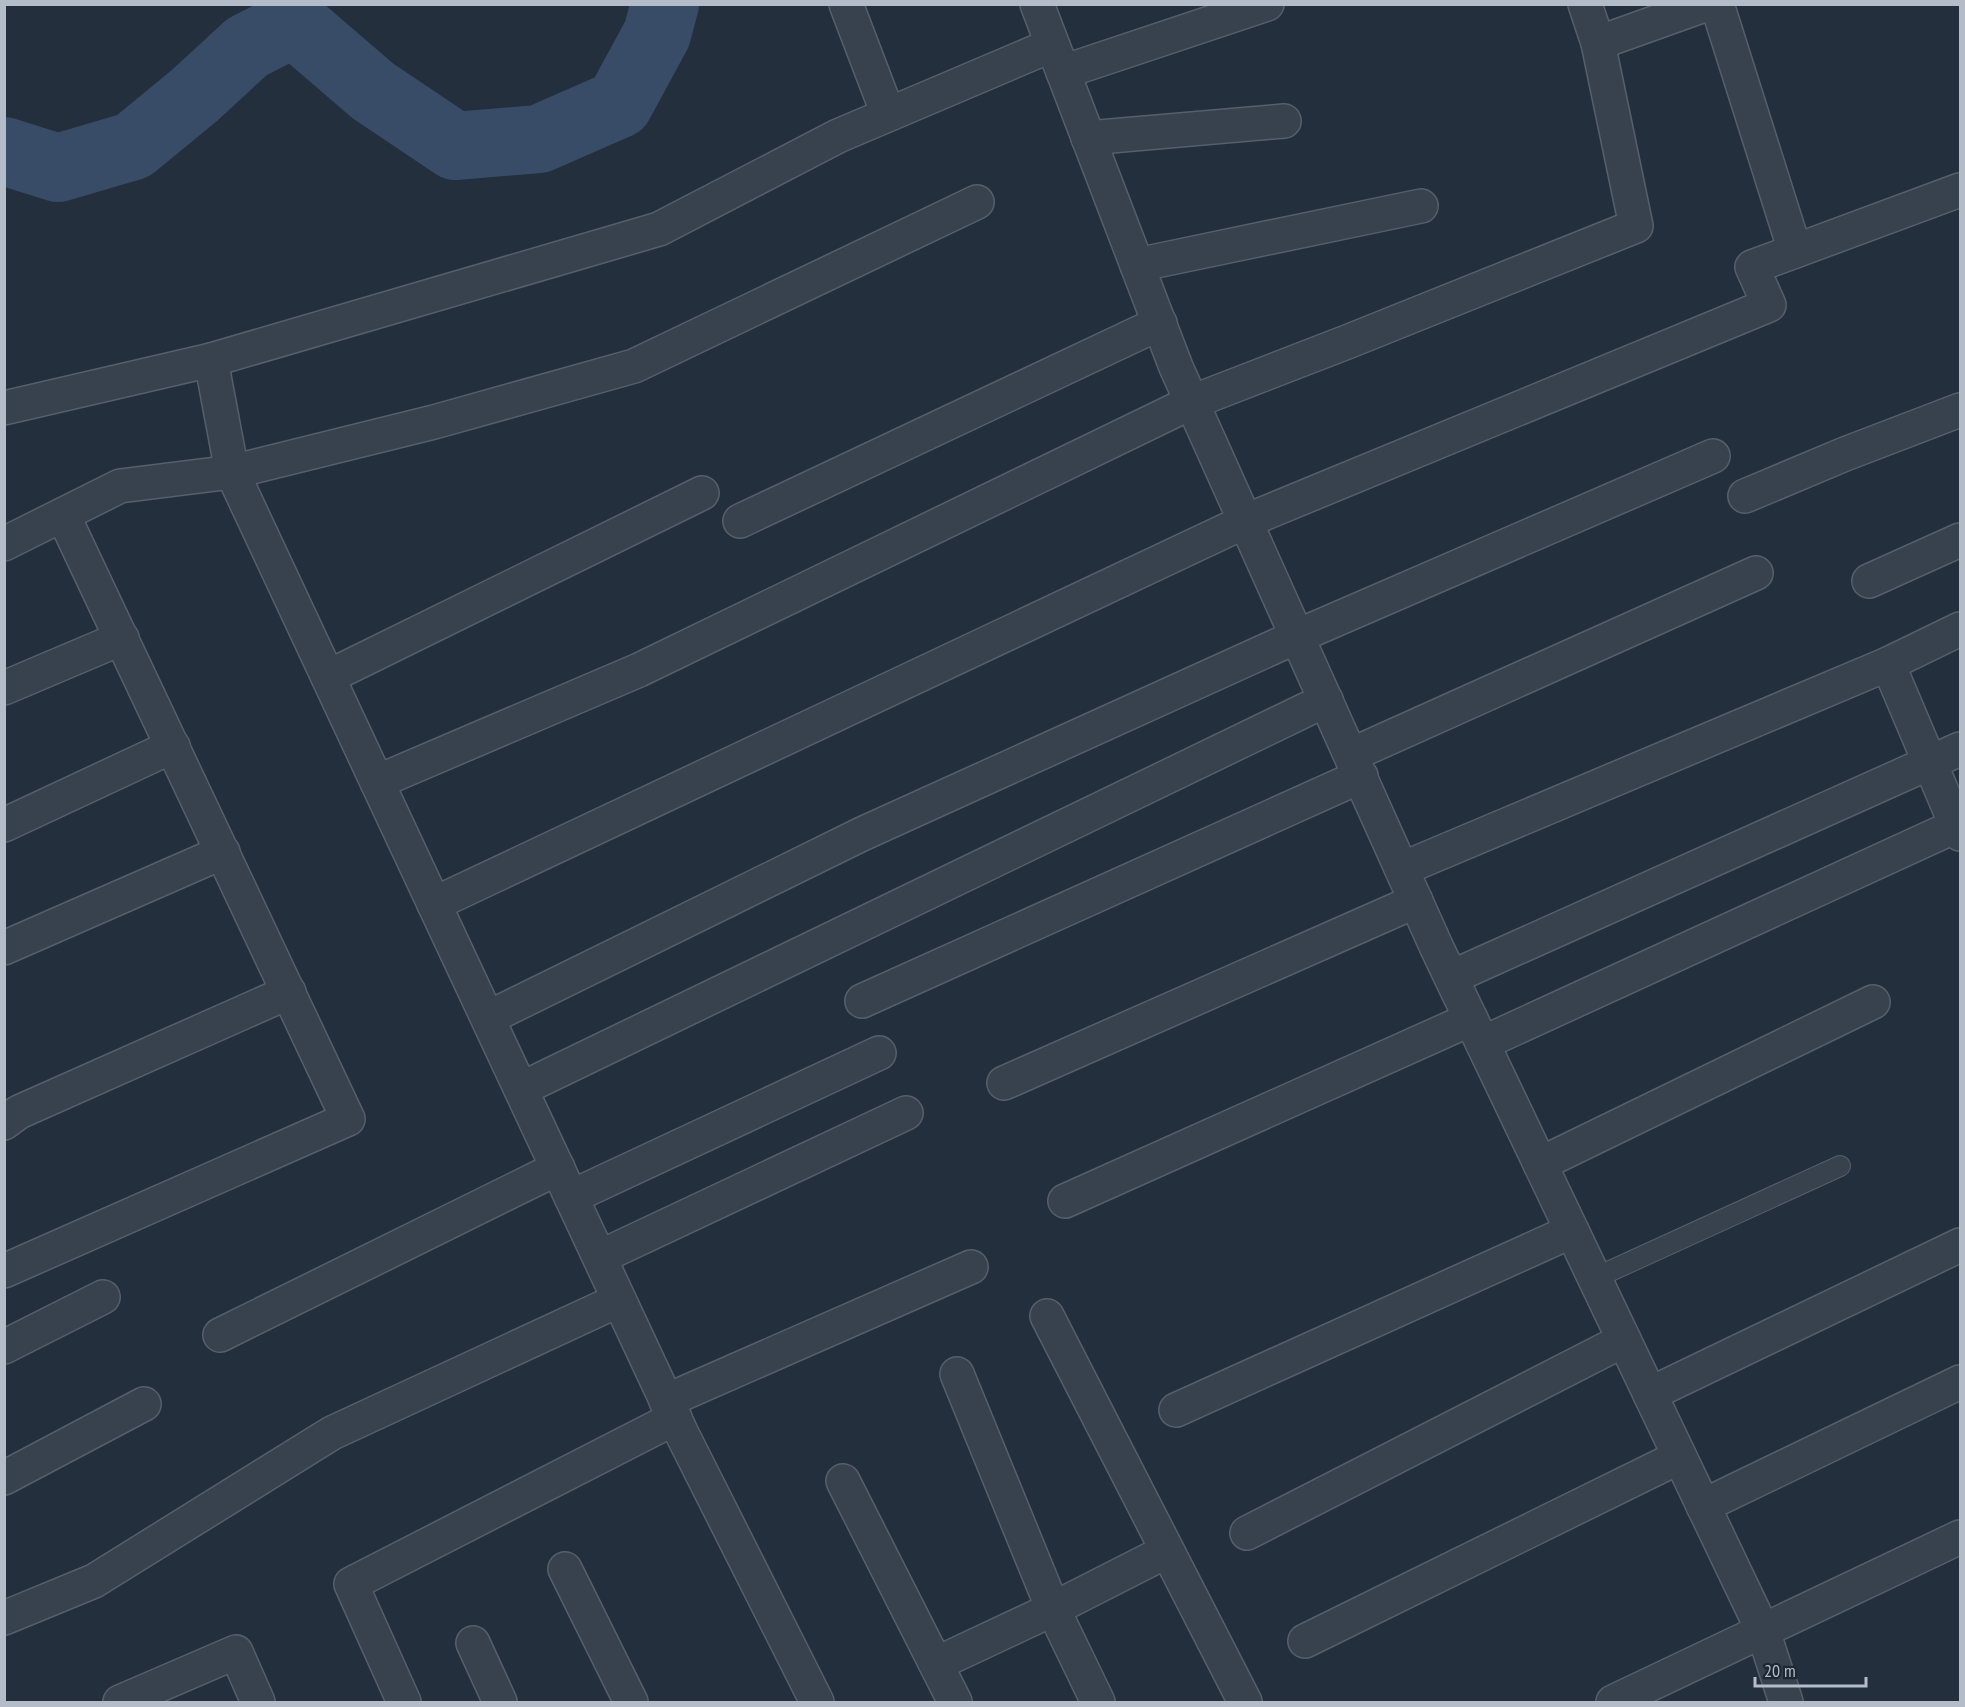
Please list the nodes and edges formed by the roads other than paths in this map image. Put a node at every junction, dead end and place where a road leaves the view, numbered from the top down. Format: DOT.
graph roads {
  1 [pos="846,4"];
  2 [pos="1037,4"];
  3 [pos="1267,4"];
  4 [pos="1585,4"];
  5 [pos="1707,4"];
  6 [pos="1717,4"];
  7 [pos="1598,43"];
  8 [pos="1058,58"];
  9 [pos="888,114"];
  10 [pos="1284,121"];
  11 [pos="1088,138"];
  12 [pos="1960,190"];
  13 [pos="977,202"];
  14 [pos="1421,206"];
  15 [pos="1795,251"];
  16 [pos="1137,265"];
  17 [pos="1160,323"];
  18 [pos="210,360"];
  19 [pos="1192,402"];
  20 [pos="4,408"];
  21 [pos="1960,410"];
  22 [pos="1713,456"];
  23 [pos="232,472"];
  24 [pos="702,493"];
  25 [pos="1745,496"];
  26 [pos="63,515"];
  27 [pos="1246,521"];
  28 [pos="740,522"];
  29 [pos="1960,540"];
  30 [pos="4,544"];
  31 [pos="1756,573"];
  32 [pos="1869,581"];
  33 [pos="1960,629"];
  34 [pos="1298,636"];
  35 [pos="122,638"];
  36 [pos="1888,664"];
  37 [pos="328,677"];
  38 [pos="4,688"];
  39 [pos="1326,700"];
  40 [pos="172,746"];
  41 [pos="1960,749"];
  42 [pos="1931,764"];
  43 [pos="1356,765"];
  44 [pos="377,782"];
  45 [pos="4,825"];
  46 [pos="1959,828"];
  47 [pos="223,852"];
  48 [pos="1402,869"];
  49 [pos="1416,901"];
  50 [pos="434,904"];
  51 [pos="4,948"];
  52 [pos="1452,977"];
  53 [pos="289,992"];
  54 [pos="862,1001"];
  55 [pos="1873,1002"];
  56 [pos="488,1018"];
  57 [pos="1477,1031"];
  58 [pos="879,1053"];
  59 [pos="1004,1083"];
  60 [pos="521,1089"];
  61 [pos="906,1113"];
  62 [pos="4,1123"];
  63 [pos="1540,1164"];
  64 [pos="1840,1166"];
  65 [pos="565,1182"];
  66 [pos="1065,1201"];
  67 [pos="1572,1231"];
  68 [pos="1960,1245"];
  69 [pos="600,1257"];
  70 [pos="971,1267"];
  71 [pos="4,1271"];
  72 [pos="1595,1278"];
  73 [pos="104,1297"];
  74 [pos="619,1300"];
  75 [pos="1047,1316"];
  76 [pos="220,1335"];
  77 [pos="1624,1340"];
  78 [pos="4,1347"];
  79 [pos="957,1374"];
  80 [pos="1960,1382"];
  81 [pos="1650,1394"];
  82 [pos="144,1404"];
  83 [pos="670,1410"];
  84 [pos="1176,1410"];
  85 [pos="1679,1456"];
  86 [pos="4,1478"];
  87 [pos="843,1481"];
  88 [pos="1703,1506"];
  89 [pos="1247,1533"];
  90 [pos="1958,1544"];
  91 [pos="1167,1551"];
  92 [pos="565,1569"];
  93 [pos="1053,1609"];
  94 [pos="4,1618"];
  95 [pos="1763,1631"];
  96 [pos="1305,1641"];
  97 [pos="472,1643"];
  98 [pos="936,1664"];
  99 [pos="120,1702"];
  100 [pos="258,1702"];
  101 [pos="404,1702"];
  102 [pos="500,1702"];
  103 [pos="631,1702"];
  104 [pos="817,1702"];
  105 [pos="955,1702"];
  106 [pos="1098,1702"];
  107 [pos="1245,1702"];
  108 [pos="1613,1702"];
  109 [pos="1786,1702"];
  1 -- 9 [label="street"];
  2 -- 8 [label="street"];
  3 -- 8 [label="street"];
  4 -- 7 [label="street"];
  5 -- 7 [label="street"];
  6 -- 15 [label="street"];
  7 -- 19 [label="street"];
  8 -- 9 [label="street"];
  8 -- 11 [label="street"];
  9 -- 18 [label="street"];
  10 -- 11 [label="street"];
  11 -- 16 [label="street"];
  12 -- 15 [label="street"];
  13 -- 23 [label="street"];
  14 -- 16 [label="street"];
  15 -- 27 [label="street"];
  16 -- 17 [label="street"];
  17 -- 19 [label="street"];
  17 -- 28 [label="street"];
  18 -- 20 [label="street"];
  18 -- 23 [label="street"];
  19 -- 27 [label="street"];
  19 -- 44 [label="street"];
  21 -- 25 [label="street"];
  22 -- 34 [label="street"];
  23 -- 26 [label="street"];
  23 -- 37 [label="street"];
  24 -- 37 [label="street"];
  26 -- 30 [label="street"];
  26 -- 35 [label="street"];
  27 -- 34 [label="street"];
  27 -- 50 [label="street"];
  29 -- 32 [label="street"];
  31 -- 43 [label="street"];
  33 -- 36 [label="street"];
  34 -- 39 [label="street"];
  34 -- 56 [label="street"];
  35 -- 38 [label="street"];
  35 -- 40 [label="street"];
  36 -- 42 [label="street"];
  36 -- 48 [label="street"];
  37 -- 44 [label="street"];
  39 -- 43 [label="street"];
  39 -- 60 [label="street"];
  40 -- 45 [label="street"];
  40 -- 47 [label="street"];
  41 -- 42 [label="street"];
  42 -- 46 [label="street"];
  42 -- 52 [label="street"];
  43 -- 48 [label="street"];
  43 -- 54 [label="street"];
  44 -- 50 [label="street"];
  46 -- 57 [label="street"];
  47 -- 51 [label="street"];
  47 -- 53 [label="street"];
  48 -- 49 [label="street"];
  49 -- 52 [label="street"];
  49 -- 59 [label="street"];
  50 -- 56 [label="street"];
  52 -- 57 [label="street"];
  53 -- 62 [label="street"];
  53 -- 71 [label="street"];
  55 -- 63 [label="street"];
  56 -- 60 [label="street"];
  57 -- 63 [label="street"];
  57 -- 66 [label="street"];
  58 -- 65 [label="street"];
  60 -- 65 [label="street"];
  61 -- 69 [label="street"];
  63 -- 67 [label="street"];
  64 -- 72 [label="lane"];
  65 -- 69 [label="street"];
  65 -- 76 [label="street"];
  67 -- 72 [label="street"];
  67 -- 84 [label="street"];
  68 -- 81 [label="street"];
  69 -- 74 [label="street"];
  70 -- 83 [label="street"];
  72 -- 77 [label="street"];
  73 -- 78 [label="street"];
  74 -- 83 [label="street"];
  74 -- 94 [label="street"];
  75 -- 91 [label="street"];
  77 -- 81 [label="street"];
  77 -- 89 [label="street"];
  79 -- 93 [label="street"];
  80 -- 88 [label="street"];
  81 -- 85 [label="street"];
  82 -- 86 [label="street"];
  83 -- 101 [label="street"];
  83 -- 104 [label="street"];
  85 -- 88 [label="street"];
  85 -- 96 [label="street"];
  87 -- 98 [label="street"];
  88 -- 95 [label="street"];
  90 -- 95 [label="street"];
  91 -- 93 [label="street"];
  91 -- 107 [label="street"];
  92 -- 103 [label="street"];
  93 -- 98 [label="street"];
  93 -- 106 [label="street"];
  95 -- 108 [label="street"];
  95 -- 109 [label="street"];
  97 -- 102 [label="street"];
  98 -- 105 [label="street"];
  99 -- 100 [label="street"];
}
